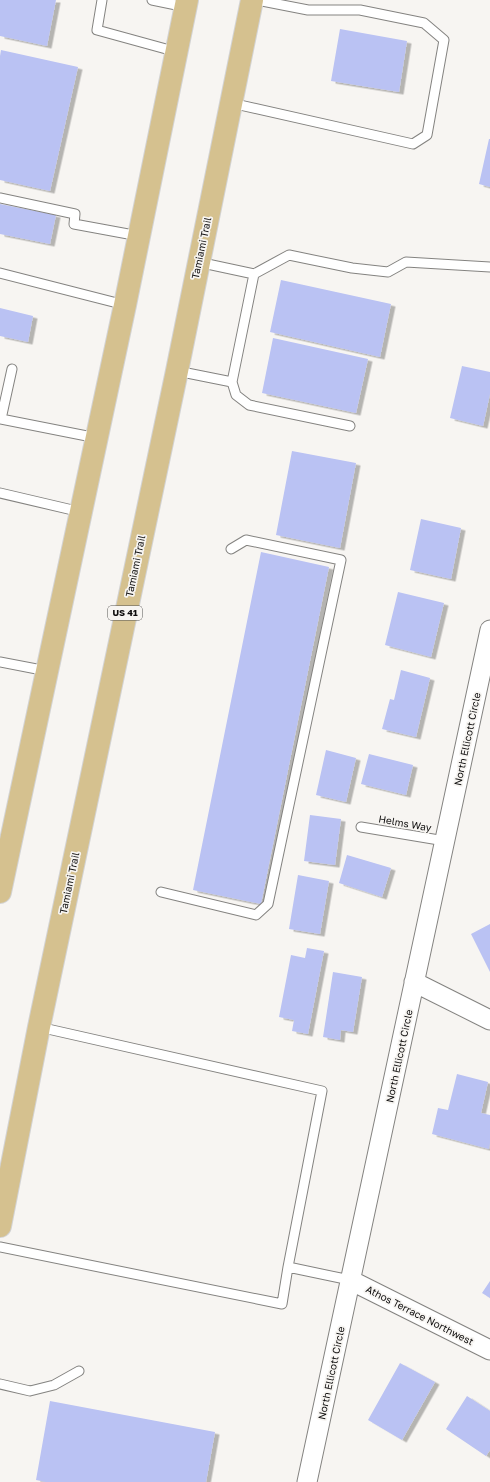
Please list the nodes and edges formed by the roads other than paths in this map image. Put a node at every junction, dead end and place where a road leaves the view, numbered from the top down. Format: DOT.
graph roads {
  1 [pos="102,0"];
  2 [pos="152,0"];
  3 [pos="252,0"];
  4 [pos="257,0"];
  5 [pos="187,3"];
  6 [pos="177,52"];
  7 [pos="231,103"];
  8 [pos="0,198"];
  9 [pos="139,236"];
  10 [pos="198,262"];
  11 [pos="490,267"];
  12 [pos="0,273"];
  13 [pos="254,274"];
  14 [pos="125,305"];
  15 [pos="12,368"];
  16 [pos="177,371"];
  17 [pos="232,382"];
  18 [pos="350,426"];
  19 [pos="97,438"];
  20 [pos="0,493"];
  21 [pos="81,512"];
  22 [pos="231,550"];
  23 [pos="490,630"];
  24 [pos="0,662"];
  25 [pos="47,671"];
  26 [pos="484,687"];
  27 [pos="361,827"];
  28 [pos="445,841"];
  29 [pos="1,880"];
  30 [pos="161,892"];
  31 [pos="414,982"];
  32 [pos="490,1020"];
  33 [pos="39,1027"];
  34 [pos="0,1226"];
  35 [pos="0,1247"];
  36 [pos="288,1267"];
  37 [pos="350,1280"];
  38 [pos="490,1350"];
  39 [pos="78,1370"];
  40 [pos="0,1384"];
  41 [pos="307,1482"];
  1 -- 6 [label="lane"];
  2 -- 5 [label="lane"];
  3 -- 7 [label="main road, Tamiami Trail / US 41"];
  4 -- 7 [label="lane"];
  5 -- 6 [label="main road"];
  6 -- 9 [label="main road"];
  7 -- 10 [label="main road, Tamiami Trail / US 41"];
  8 -- 9 [label="lane"];
  9 -- 14 [label="main road"];
  10 -- 13 [label="lane"];
  10 -- 16 [label="main road, Tamiami Trail / US 41"];
  11 -- 13 [label="lane"];
  12 -- 14 [label="lane"];
  13 -- 17 [label="lane"];
  14 -- 19 [label="main road"];
  15 -- 19 [label="lane"];
  16 -- 17 [label="lane"];
  16 -- 33 [label="main road, Tamiami Trail / US 41"];
  17 -- 18 [label="lane"];
  19 -- 21 [label="main road"];
  20 -- 21 [label="lane"];
  21 -- 25 [label="main road"];
  22 -- 30 [label="lane"];
  23 -- 26 [label="street, North Ellicott Circle"];
  24 -- 25 [label="lane"];
  25 -- 29 [label="main road"];
  26 -- 28 [label="street, North Ellicott Circle"];
  27 -- 28 [label="lane, Helms Way"];
  28 -- 31 [label="street, North Ellicott Circle"];
  31 -- 32 [label="street"];
  31 -- 37 [label="street, North Ellicott Circle"];
  33 -- 34 [label="main road, Tamiami Trail / US 41"];
  33 -- 36 [label="lane"];
  35 -- 36 [label="lane"];
  36 -- 37 [label="lane"];
  37 -- 38 [label="street, Athos Terrace Northwest"];
  37 -- 41 [label="street, North Ellicott Circle"];
  39 -- 40 [label="lane"];
}
